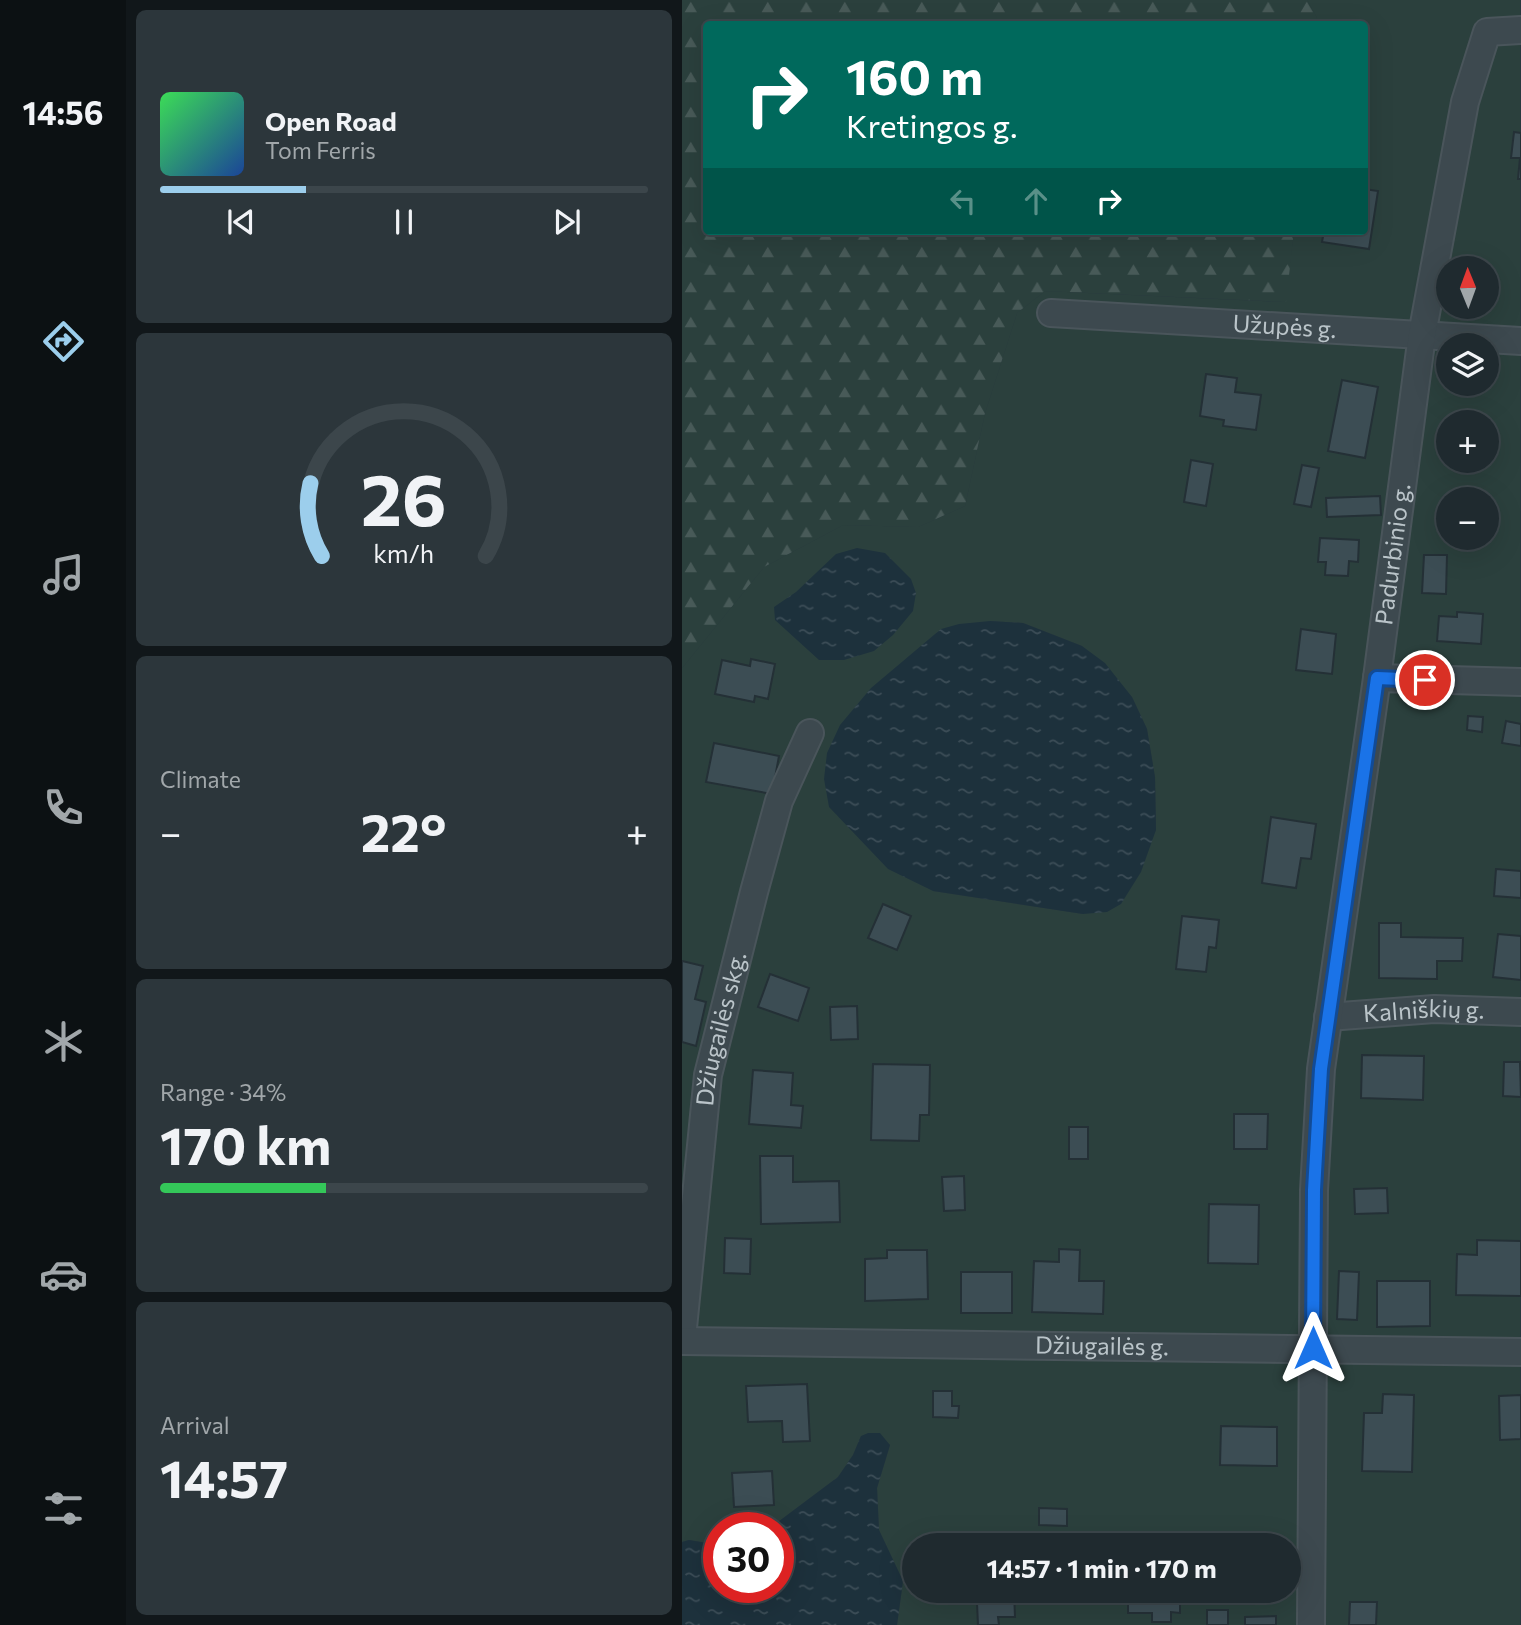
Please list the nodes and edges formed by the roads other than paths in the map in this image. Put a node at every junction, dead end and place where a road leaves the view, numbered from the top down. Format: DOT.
graph roads {
  1 [pos="1520,30"];
  2 [pos="1051,313"];
  3 [pos="1422,335"];
  4 [pos="1520,341"];
  5 [pos="1377,678"];
  6 [pos="1520,682"];
  7 [pos="810,733"];
  8 [pos="1520,1012"];
  9 [pos="1328,1017"];
  10 [pos="682,1340"];
  11 [pos="1313,1348"];
  12 [pos="1520,1352"];
  13 [pos="1311,1625"];
  1 -- 3 [label="street, Padurbinio g."];
  2 -- 3 [label="street, Užupės g."];
  3 -- 4 [label="street, Užupės g."];
  3 -- 5 [label="street, Padurbinio g."];
  5 -- 6 [label="street"];
  5 -- 9 [label="street, Padurbinio g."];
  7 -- 10 [label="street, Džiugailės skg."];
  8 -- 9 [label="street, Kalniškių g."];
  9 -- 11 [label="street, Padurbinio g."];
  10 -- 11 [label="street, Džiugailės g."];
  11 -- 12 [label="street, Džiugailės g."];
  11 -- 13 [label="street, Padurbinio g."];
}
